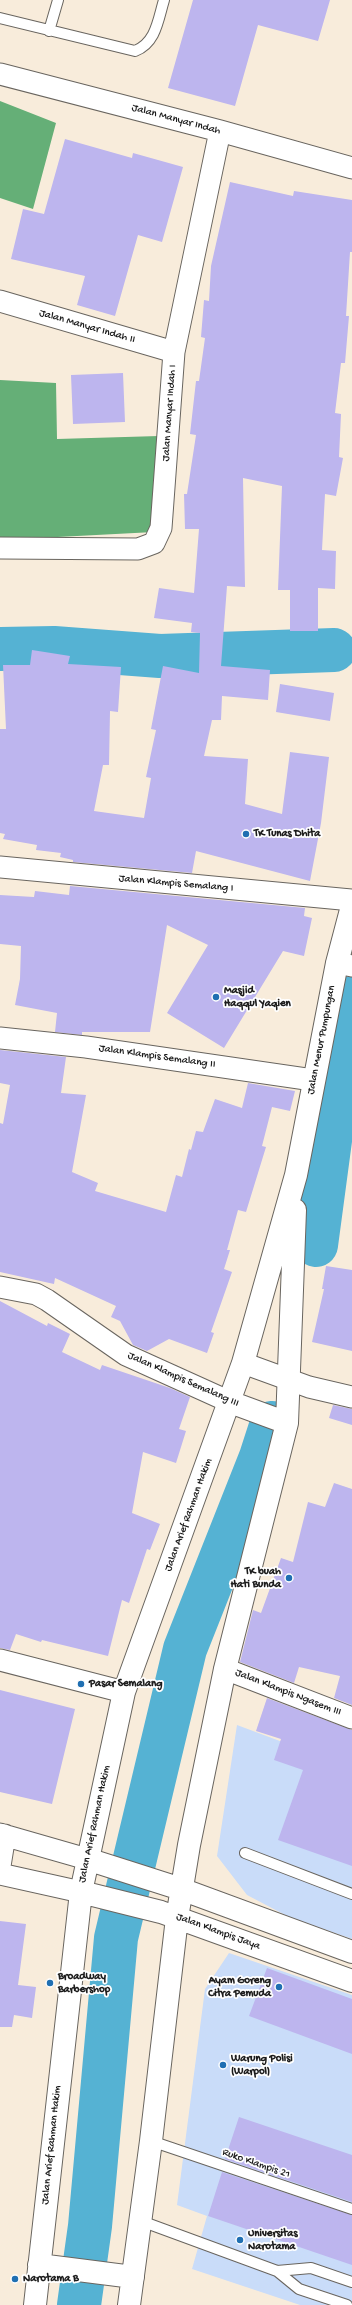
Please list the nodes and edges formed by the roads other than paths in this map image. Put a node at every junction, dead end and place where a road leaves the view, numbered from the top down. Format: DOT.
graph roads {
  1 [pos="58,0"];
  2 [pos="164,0"];
  3 [pos="0,18"];
  4 [pos="49,31"];
  5 [pos="0,74"];
  6 [pos="220,131"];
  7 [pos="352,168"];
  8 [pos="0,301"];
  9 [pos="174,352"];
  10 [pos="0,548"];
  11 [pos="0,867"];
  12 [pos="352,900"];
  13 [pos="352,906"];
  14 [pos="345,964"];
  15 [pos="0,1038"];
  16 [pos="313,1080"];
  17 [pos="296,1175"];
  18 [pos="0,1286"];
  19 [pos="243,1363"];
  20 [pos="289,1380"];
  21 [pos="352,1397"];
  22 [pos="230,1402"];
  23 [pos="287,1423"];
  24 [pos="0,1660"];
  25 [pos="225,1669"];
  26 [pos="124,1692"];
  27 [pos="352,1718"];
  28 [pos="3,1835"];
  29 [pos="245,1853"];
  30 [pos="87,1858"];
  31 [pos="0,1866"];
  32 [pos="0,1874"];
  33 [pos="174,1887"];
  34 [pos="80,1892"];
  35 [pos="352,1894"];
  36 [pos="169,1915"];
  37 [pos="352,1952"];
  38 [pos="352,1981"];
  39 [pos="151,2141"];
  40 [pos="352,2209"];
  41 [pos="141,2222"];
  42 [pos="39,2265"];
  43 [pos="277,2271"];
  44 [pos="128,2276"];
  45 [pos="352,2282"];
  46 [pos="35,2305"];
  47 [pos="129,2305"];
  48 [pos="347,2305"];
  1 -- 4 [label="lane"];
  2 -- 4 [label="lane"];
  3 -- 4 [label="lane"];
  5 -- 6 [label="street, Jalan Manyar Indah"];
  6 -- 7 [label="street, Jalan Manyar Indah"];
  6 -- 9 [label="street, Jalan Manyar Indah I"];
  8 -- 9 [label="street, Jalan Manyar Indah II"];
  9 -- 10 [label="street, Jalan Manyar Indah I"];
  11 -- 12 [label="street, Jalan Klampis Semalang I"];
  13 -- 14 [label="street, Jalan Menur Pumpungan"];
  14 -- 16 [label="street, Jalan Menur Pumpungan"];
  15 -- 16 [label="street, Jalan Klampis Semalang II"];
  16 -- 17 [label="street, Jalan Menur Pumpungan"];
  17 -- 19 [label="street, Jalan Menur Pumpungan"];
  17 -- 20 [label="street, Jalan Menur Pumpungan"];
  18 -- 22 [label="street, Jalan Klampis Semalang III"];
  19 -- 20 [label="street"];
  19 -- 22 [label="street, Jalan Arief Rahman Hakim"];
  20 -- 21 [label="street"];
  20 -- 23 [label="street"];
  22 -- 23 [label="street, Jalan Klampis Semalang III"];
  22 -- 26 [label="street, Jalan Arief Rahman Hakim"];
  23 -- 25 [label="street"];
  24 -- 26 [label="street"];
  25 -- 27 [label="street, Jalan Klampis Ngasem III"];
  25 -- 33 [label="street"];
  26 -- 30 [label="street, Jalan Arief Rahman Hakim"];
  28 -- 30 [label="street"];
  28 -- 31 [label="street"];
  29 -- 35 [label="lane"];
  30 -- 33 [label="street"];
  30 -- 34 [label="street, Jalan Arief Rahman Hakim"];
  32 -- 34 [label="street"];
  33 -- 36 [label="street"];
  33 -- 37 [label="street"];
  34 -- 36 [label="street, Jalan Klampis Jaya"];
  34 -- 42 [label="street, Jalan Arief Rahman Hakim"];
  36 -- 38 [label="street, Jalan Klampis Jaya"];
  36 -- 39 [label="street"];
  39 -- 40 [label="lane, Ruko Klampis 21"];
  39 -- 41 [label="street"];
  41 -- 43 [label="lane"];
  41 -- 44 [label="street"];
  42 -- 44 [label="street"];
  42 -- 46 [label="street, Jalan Arief Rahman Hakim"];
  43 -- 45 [label="lane"];
  43 -- 48 [label="lane"];
  44 -- 47 [label="street"];
}
